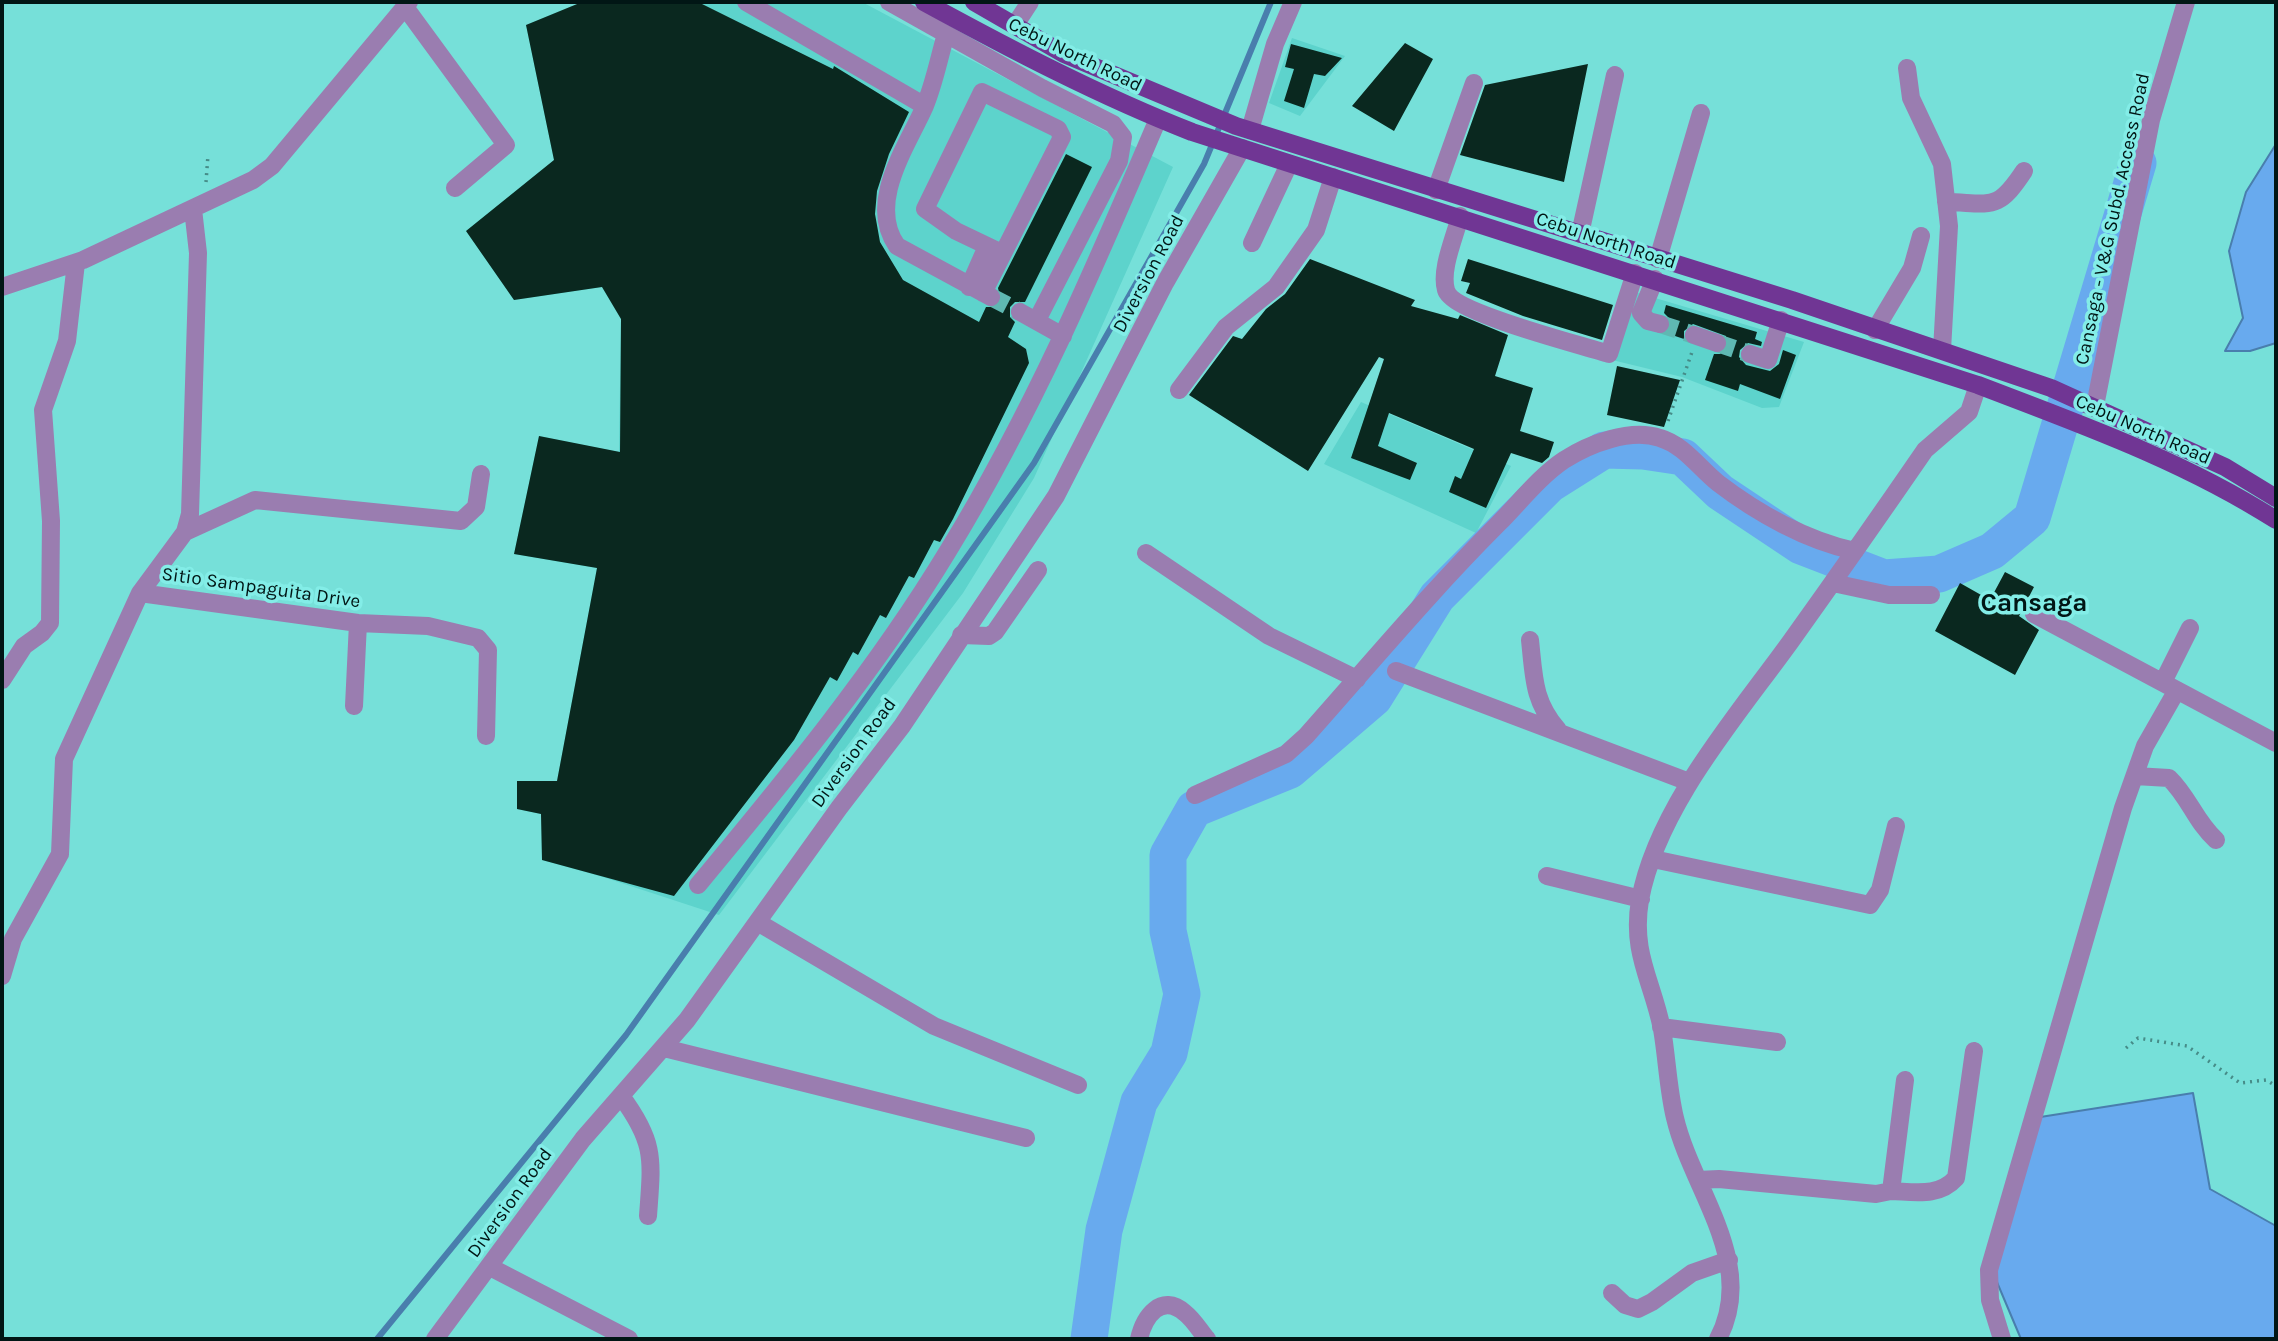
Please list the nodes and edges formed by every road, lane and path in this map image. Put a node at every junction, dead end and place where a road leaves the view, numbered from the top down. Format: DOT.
graph roads {
  1 [pos="746,2"];
  2 [pos="890,2"];
  3 [pos="924,2"];
  4 [pos="974,2"];
  5 [pos="1030,2"];
  6 [pos="1293,2"];
  7 [pos="2186,2"];
  8 [pos="407,4"];
  9 [pos="1015,25"];
  10 [pos="946,34"];
  11 [pos="1907,68"];
  12 [pos="1615,75"];
  13 [pos="1474,83"];
  14 [pos="925,106"];
  15 [pos="1701,113"];
  16 [pos="1158,119"];
  17 [pos="1243,128"];
  18 [pos="1236,147"];
  19 [pos="1289,164"];
  20 [pos="2024,171"];
  21 [pos="1333,177"];
  22 [pos="455,188"];
  23 [pos="1436,190"];
  24 [pos="1946,202"];
  25 [pos="193,209"];
  26 [pos="1460,216"];
  27 [pos="1580,234"];
  28 [pos="1921,236"];
  29 [pos="1252,243"];
  30 [pos="995,249"];
  31 [pos="1658,258"];
  32 [pos="76,262"];
  33 [pos="1635,273"];
  34 [pos="1655,279"];
  35 [pos="2,287"];
  36 [pos="1020,312"];
  37 [pos="1037,320"];
  38 [pos="1781,320"];
  39 [pos="1660,324"];
  40 [pos="1875,330"];
  41 [pos="1063,336"];
  42 [pos="1695,336"];
  43 [pos="1717,343"];
  44 [pos="1942,350"];
  45 [pos="1750,354"];
  46 [pos="1978,385"];
  47 [pos="1179,390"];
  48 [pos="2093,405"];
  49 [pos="1662,438"];
  50 [pos="481,474"];
  51 [pos="2276,498"];
  52 [pos="2276,520"];
  53 [pos="186,533"];
  54 [pos="1146,553"];
  55 [pos="1853,553"];
  56 [pos="1038,570"];
  57 [pos="1835,579"];
  58 [pos="140,593"];
  59 [pos="1931,595"];
  60 [pos="2034,614"];
  61 [pos="358,623"];
  62 [pos="2190,628"];
  63 [pos="961,635"];
  64 [pos="1530,640"];
  65 [pos="1396,671"];
  66 [pos="1357,679"];
  67 [pos="2,680"];
  68 [pos="2170,686"];
  69 [pos="354,706"];
  70 [pos="1558,730"];
  71 [pos="486,736"];
  72 [pos="2276,743"];
  73 [pos="2135,776"];
  74 [pos="1689,782"];
  75 [pos="1195,795"];
  76 [pos="1896,826"];
  77 [pos="2216,840"];
  78 [pos="1653,859"];
  79 [pos="1547,876"];
  80 [pos="698,885"];
  81 [pos="1641,899"];
  82 [pos="759,923"];
  83 [pos="2,976"];
  84 [pos="1661,1027"];
  85 [pos="1777,1042"];
  86 [pos="664,1048"];
  87 [pos="2126,1048"];
  88 [pos="1974,1051"];
  89 [pos="1905,1080"];
  90 [pos="1078,1085"];
  91 [pos="2276,1086"];
  92 [pos="621,1096"];
  93 [pos="1026,1138"];
  94 [pos="1698,1180"];
  95 [pos="1891,1191"];
  96 [pos="648,1216"];
  97 [pos="1729,1260"];
  98 [pos="490,1267"];
  99 [pos="1612,1293"];
  100 [pos="435,1339"];
  101 [pos="629,1339"];
  102 [pos="1139,1339"];
  103 [pos="1207,1339"];
  104 [pos="1718,1339"];
  105 [pos="2002,1339"];
  1 -- 14 [label="street"];
  2 -- 10 [label="street"];
  3 -- 16 [label="main road, Cebu North Road"];
  4 -- 9 [label="main road, Cebu North Road"];
  5 -- 9 [label="street"];
  6 -- 17 [label="street"];
  7 -- 48 [label="street, Cansaga - V&G Subd. Access Road"];
  8 -- 22 [label="street"];
  8 -- 25 [label="street"];
  9 -- 17 [label="main road, Cebu North Road"];
  10 -- 14 [label="street"];
  10 -- 37 [label="street"];
  11 -- 24 [label="street"];
  12 -- 27 [label="street"];
  13 -- 23 [label="street"];
  14 -- 30 [label="street"];
  15 -- 31 [label="street"];
  16 -- 18 [label="main road, Cebu North Road"];
  16 -- 41 [label="street"];
  17 -- 23 [label="main road, Cebu North Road"];
  18 -- 19 [label="main road, Cebu North Road"];
  18 -- 63 [label="street, Diversion Road"];
  19 -- 21 [label="main road, Cebu North Road"];
  19 -- 29 [label="street"];
  20 -- 24 [label="street"];
  21 -- 26 [label="main road, Cebu North Road"];
  21 -- 47 [label="street"];
  23 -- 27 [label="main road, Cebu North Road"];
  24 -- 44 [label="street"];
  25 -- 32 [label="street"];
  25 -- 53 [label="street"];
  26 -- 33 [label="main road, Cebu North Road"];
  26 -- 33 [label="street"];
  27 -- 31 [label="main road, Cebu North Road"];
  28 -- 40 [label="street"];
  30 -- 30 [label="street"];
  31 -- 40 [label="main road, Cebu North Road"];
  32 -- 35 [label="street"];
  32 -- 67 [label="street"];
  33 -- 34 [label="main road, Cebu North Road"];
  34 -- 38 [label="main road, Cebu North Road"];
  34 -- 39 [label="street"];
  36 -- 37 [label="street"];
  37 -- 41 [label="street"];
  38 -- 45 [label="street"];
  38 -- 46 [label="main road, Cebu North Road"];
  40 -- 44 [label="main road, Cebu North Road"];
  41 -- 80 [label="street"];
  42 -- 43 [label="street"];
  42 -- 49 [label="path"];
  44 -- 48 [label="main road, Cebu North Road"];
  46 -- 52 [label="main road, Cebu North Road"];
  46 -- 55 [label="street"];
  48 -- 51 [label="main road, Cebu North Road"];
  49 -- 55 [label="street"];
  49 -- 66 [label="street"];
  50 -- 53 [label="street"];
  53 -- 58 [label="street"];
  54 -- 66 [label="street"];
  55 -- 57 [label="street"];
  56 -- 63 [label="street"];
  57 -- 59 [label="street"];
  57 -- 74 [label="street"];
  58 -- 61 [label="street, Sitio Sampaguita Drive"];
  58 -- 83 [label="street, Sitio Sampaguita Drive"];
  60 -- 68 [label="street"];
  61 -- 69 [label="street"];
  61 -- 71 [label="street, Sitio Sampaguita Drive"];
  62 -- 68 [label="street"];
  63 -- 82 [label="street, Diversion Road"];
  64 -- 70 [label="street"];
  65 -- 70 [label="street"];
  66 -- 75 [label="street"];
  68 -- 72 [label="street"];
  68 -- 73 [label="street"];
  70 -- 74 [label="street"];
  73 -- 77 [label="street"];
  73 -- 105 [label="street"];
  74 -- 78 [label="street"];
  76 -- 78 [label="street"];
  78 -- 81 [label="street"];
  79 -- 81 [label="street"];
  81 -- 84 [label="street"];
  82 -- 86 [label="street, Diversion Road"];
  82 -- 90 [label="street"];
  84 -- 85 [label="street"];
  84 -- 94 [label="street"];
  86 -- 92 [label="street, Diversion Road"];
  86 -- 93 [label="street"];
  87 -- 91 [label="path"];
  88 -- 95 [label="street"];
  89 -- 95 [label="street"];
  92 -- 96 [label="street"];
  92 -- 98 [label="street, Diversion Road"];
  94 -- 95 [label="street"];
  94 -- 97 [label="street"];
  97 -- 99 [label="street"];
  97 -- 104 [label="street"];
  98 -- 100 [label="street, Diversion Road"];
  98 -- 101 [label="street"];
  102 -- 103 [label="street"];
}
